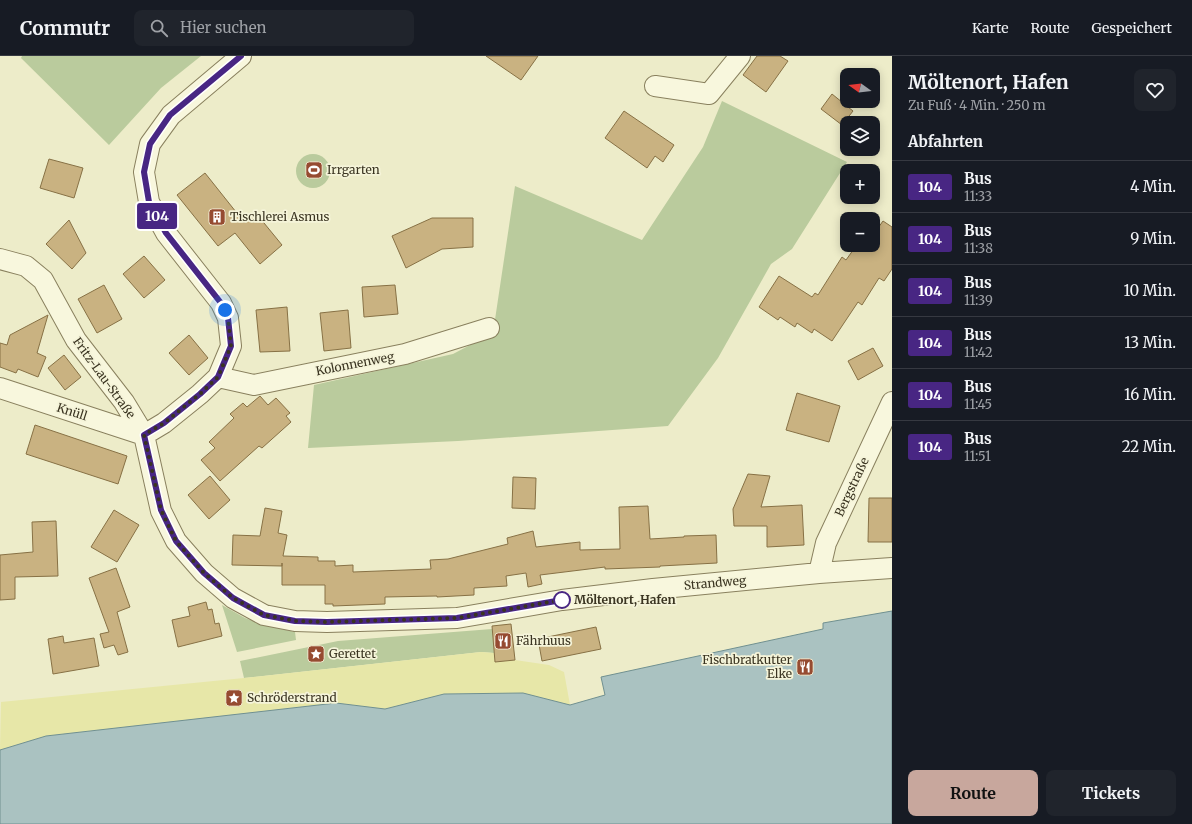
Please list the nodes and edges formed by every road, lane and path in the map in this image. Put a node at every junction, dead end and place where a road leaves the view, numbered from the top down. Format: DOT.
graph roads {
  1 [pos="241,56"];
  2 [pos="740,56"];
  3 [pos="655,86"];
  4 [pos="0,259"];
  5 [pos="489,328"];
  6 [pos="218,377"];
  7 [pos="0,388"];
  8 [pos="892,402"];
  9 [pos="144,435"];
  10 [pos="892,568"];
  11 [pos="819,573"];
  12 [pos="233,598"];
  1 -- 6 [label="street"];
  2 -- 3 [label="street"];
  4 -- 9 [label="street, Fritz-Lau-Straße"];
  5 -- 6 [label="street, Kolonnenweg"];
  6 -- 9 [label="street"];
  7 -- 9 [label="street, Knüll"];
  8 -- 11 [label="street, Bergstraße"];
  9 -- 12 [label="street, Fritz-Lau-Straße"];
  10 -- 11 [label="street, Strandweg"];
  11 -- 12 [label="street, Strandweg"];
}
